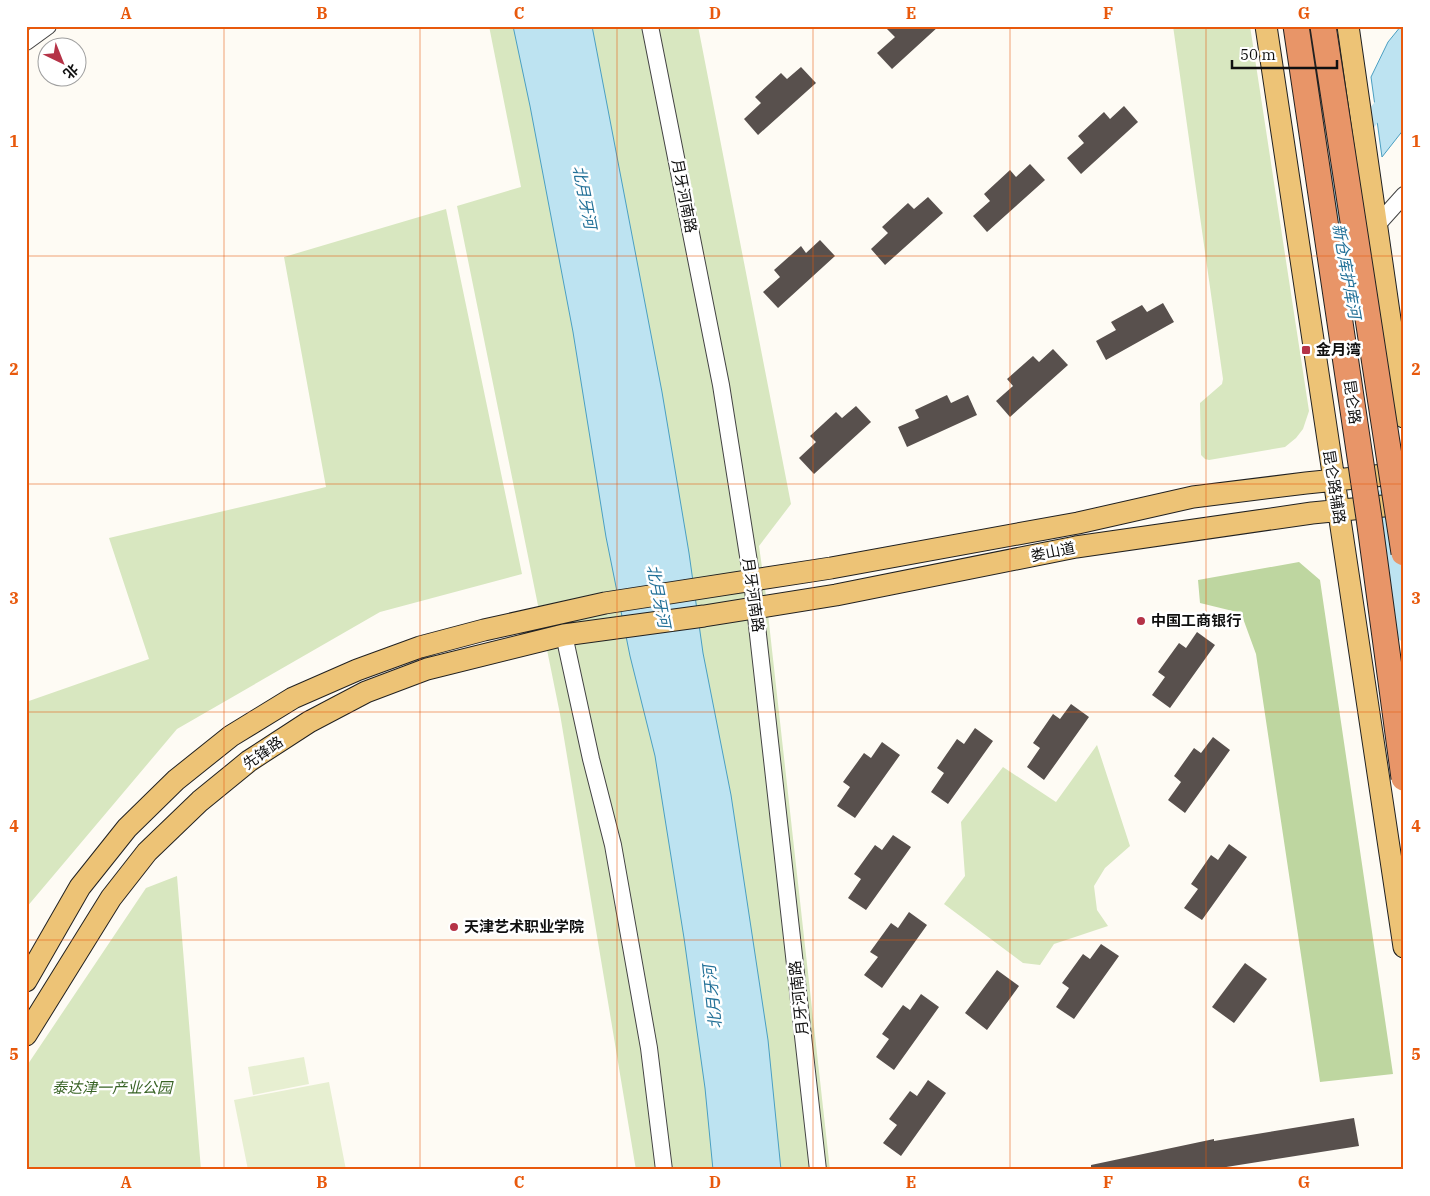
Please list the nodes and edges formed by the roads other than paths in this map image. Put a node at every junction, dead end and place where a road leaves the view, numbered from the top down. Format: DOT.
graph roads {
  1 [pos="48,26"];
  2 [pos="650,26"];
  3 [pos="1266,26"];
  4 [pos="1296,26"];
  5 [pos="1323,26"];
  6 [pos="1348,26"];
  7 [pos="26,42"];
  8 [pos="1404,194"];
  9 [pos="1377,225"];
  10 [pos="1404,417"];
  11 [pos="1404,473"];
  12 [pos="1343,480"];
  13 [pos="1404,504"];
  14 [pos="1347,510"];
  15 [pos="1404,553"];
  16 [pos="752,580"];
  17 [pos="706,587"];
  18 [pos="756,608"];
  19 [pos="610,629"];
  20 [pos="564,635"];
  21 [pos="1404,778"];
  22 [pos="1404,947"];
  23 [pos="26,982"];
  24 [pos="26,1035"];
  25 [pos="664,1170"];
  26 [pos="818,1170"];
  1 -- 7 [label="street"];
  2 -- 16 [label="street, 月牙河南路"];
  3 -- 12 [label="main road, 昆仑路辅路"];
  4 -- 21 [label="highway, 昆仑路, bridge"];
  5 -- 15 [label="highway, 昆仑路, bridge"];
  6 -- 9 [label="main road"];
  8 -- 9 [label="street"];
  9 -- 10 [label="main road"];
  11 -- 12 [label="main road, 娄山道, bridge"];
  12 -- 14 [label="main road, 昆仑路辅路"];
  12 -- 16 [label="main road, 娄山道"];
  13 -- 14 [label="main road, 娄山道, bridge"];
  14 -- 18 [label="main road, 娄山道"];
  14 -- 22 [label="main road, 昆仑路辅路"];
  16 -- 17 [label="main road, 娄山道"];
  16 -- 18 [label="street, 月牙河南路"];
  17 -- 23 [label="main road, 先锋路"];
  18 -- 19 [label="main road, 娄山道"];
  18 -- 26 [label="street, 月牙河南路"];
  19 -- 20 [label="main road, 先锋路"];
  20 -- 24 [label="main road, 先锋路"];
  20 -- 25 [label="street"];
}
